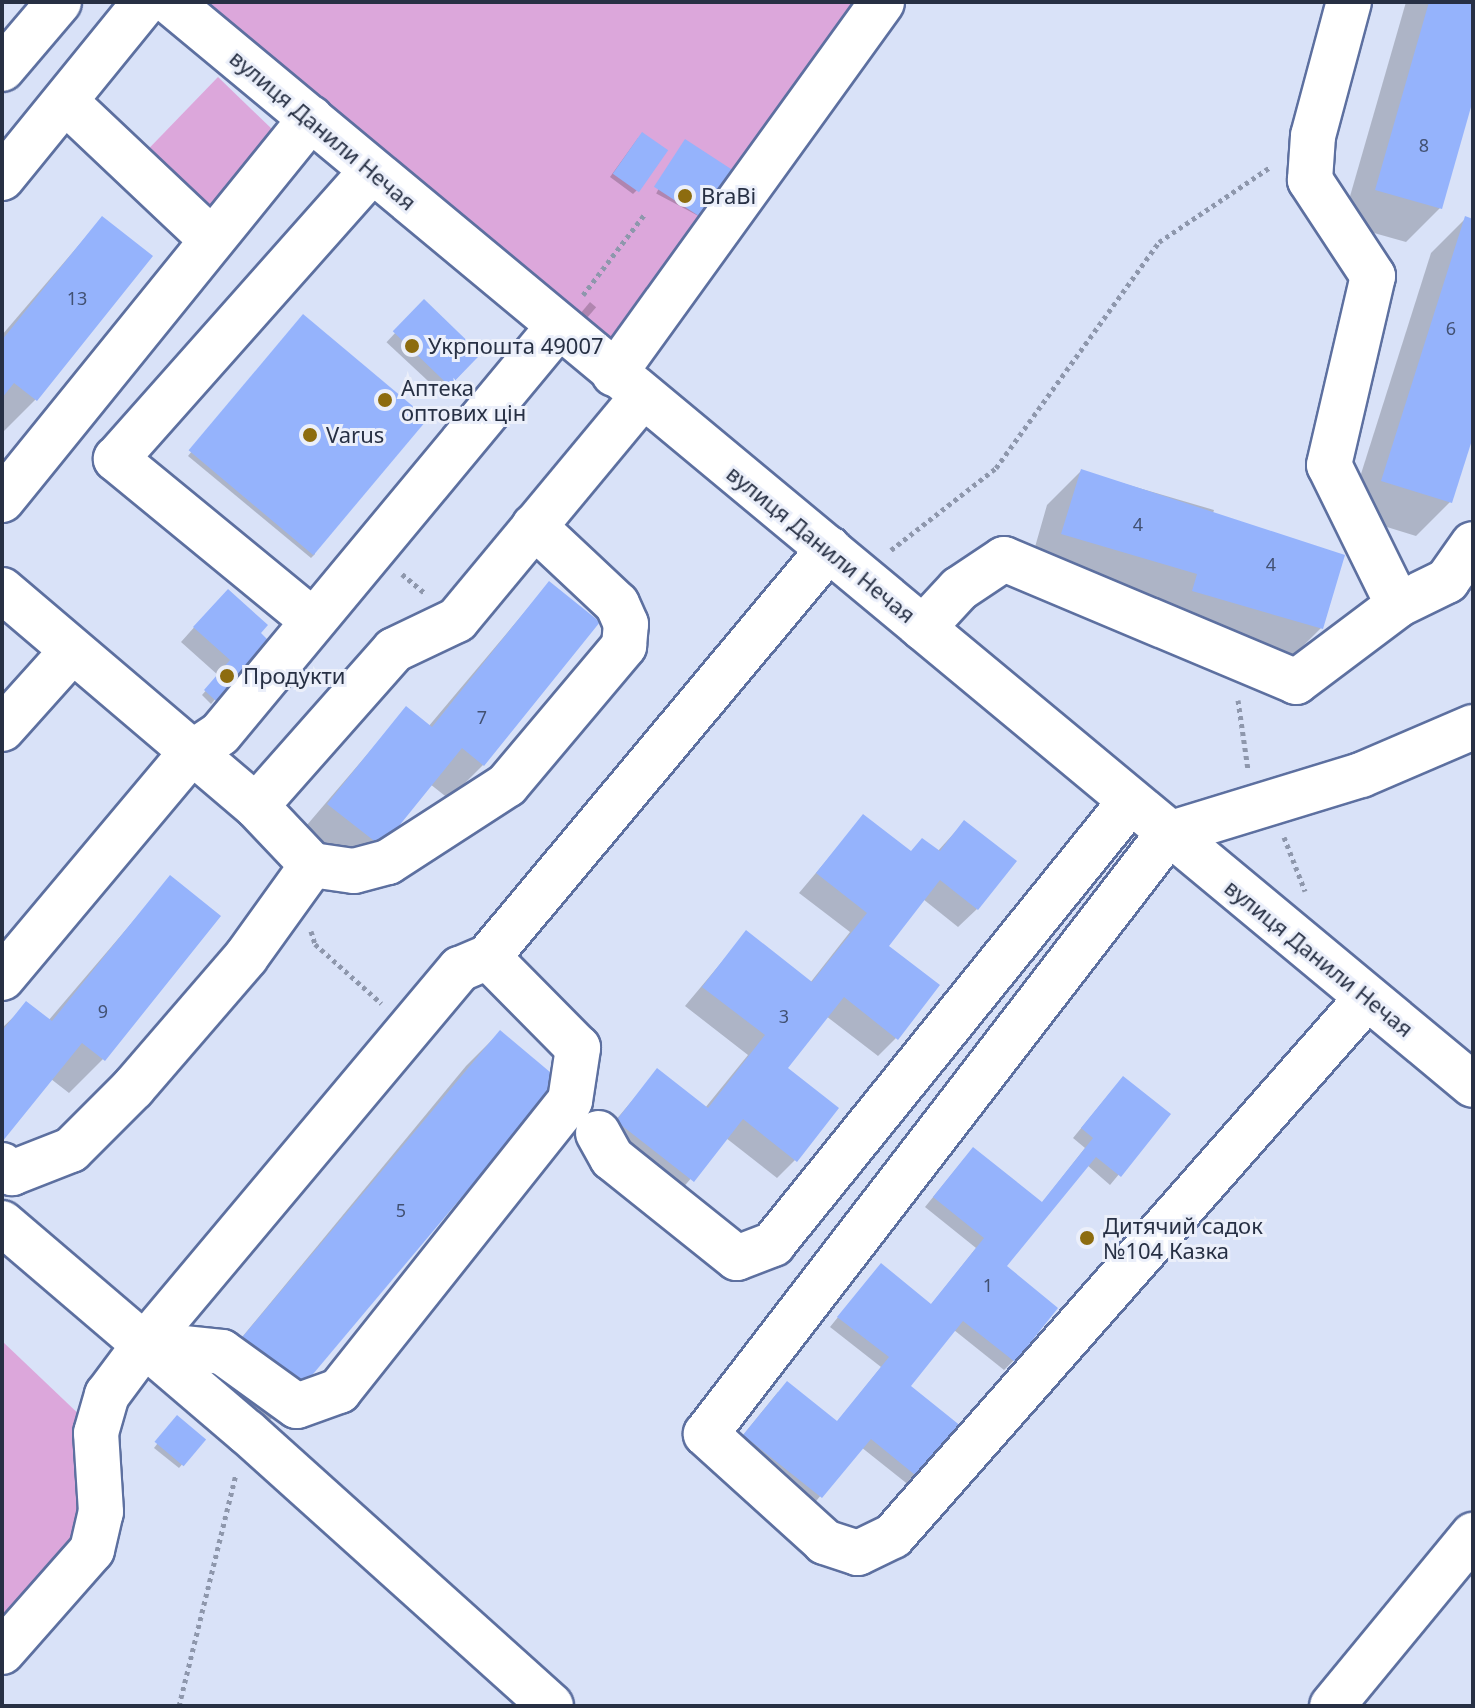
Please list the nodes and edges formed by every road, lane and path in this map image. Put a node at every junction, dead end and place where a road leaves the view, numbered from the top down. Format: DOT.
graph roads {
  1 [pos="59,2"];
  2 [pos="145,2"];
  3 [pos="170,2"];
  4 [pos="882,2"];
  5 [pos="1349,2"];
  6 [pos="2,69"];
  7 [pos="67,103"];
  8 [pos="311,118"];
  9 [pos="1313,136"];
  10 [pos="372,171"];
  11 [pos="2,178"];
  12 [pos="644,215"];
  13 [pos="210,238"];
  14 [pos="558,327"];
  15 [pos="628,385"];
  16 [pos="2,500"];
  17 [pos="534,526"];
  18 [pos="1473,544"];
  19 [pos="373,549"];
  20 [pos="844,561"];
  21 [pos="2,590"];
  22 [pos="1398,605"];
  23 [pos="312,620"];
  24 [pos="457,620"];
  25 [pos="923,628"];
  26 [pos="71,652"];
  27 [pos="1473,727"];
  28 [pos="2,729"];
  29 [pos="190,754"];
  30 [pos="1129,803"];
  31 [pos="256,806"];
  32 [pos="1168,834"];
  33 [pos="312,865"];
  34 [pos="315,944"];
  35 [pos="488,957"];
  36 [pos="2,978"];
  37 [pos="1367,998"];
  38 [pos="412,1030"];
  39 [pos="1473,1085"];
  40 [pos="598,1133"];
  41 [pos="2,1165"];
  42 [pos="2,1223"];
  43 [pos="145,1344"];
  44 [pos="247,1432"];
  45 [pos="1473,1535"];
  46 [pos="2,1652"];
  47 [pos="179,1706"];
  48 [pos="551,1706"];
  49 [pos="1332,1706"];
  1 -- 6 [label="street"];
  2 -- 7 [label="street"];
  3 -- 8 [label="street, вулиця Данили Нечая"];
  4 -- 15 [label="street"];
  5 -- 9 [label="street"];
  7 -- 11 [label="street"];
  7 -- 13 [label="street"];
  8 -- 10 [label="street, вулиця Данили Нечая"];
  8 -- 13 [label="street"];
  9 -- 20 [label="path"];
  9 -- 22 [label="street"];
  10 -- 14 [label="street, вулиця Данили Нечая"];
  10 -- 23 [label="street"];
  12 -- 14 [label="path"];
  13 -- 16 [label="street"];
  14 -- 15 [label="street, вулиця Данили Нечая"];
  14 -- 19 [label="street"];
  15 -- 17 [label="street"];
  15 -- 20 [label="street, вулиця Данили Нечая"];
  17 -- 24 [label="street"];
  17 -- 33 [label="street"];
  18 -- 22 [label="street"];
  19 -- 23 [label="street"];
  19 -- 24 [label="path"];
  20 -- 25 [label="street, вулиця Данили Нечая"];
  20 -- 35 [label="street"];
  21 -- 26 [label="street"];
  22 -- 25 [label="street"];
  23 -- 29 [label="street"];
  24 -- 31 [label="street"];
  25 -- 30 [label="street, вулиця Данили Нечая"];
  26 -- 28 [label="street"];
  26 -- 29 [label="street"];
  27 -- 32 [label="street"];
  29 -- 31 [label="street"];
  29 -- 36 [label="street"];
  30 -- 32 [label="street, вулиця Данили Нечая"];
  30 -- 40 [label="street"];
  31 -- 33 [label="street"];
  32 -- 37 [label="street, вулиця Данили Нечая"];
  32 -- 37 [label="street"];
  33 -- 41 [label="street"];
  34 -- 38 [label="path"];
  35 -- 38 [label="street"];
  35 -- 43 [label="street"];
  37 -- 39 [label="street, вулиця Данили Нечая"];
  38 -- 43 [label="street"];
  42 -- 43 [label="street"];
  43 -- 44 [label="street"];
  43 -- 46 [label="street"];
  44 -- 47 [label="path"];
  44 -- 48 [label="street"];
  45 -- 49 [label="street"];
}
